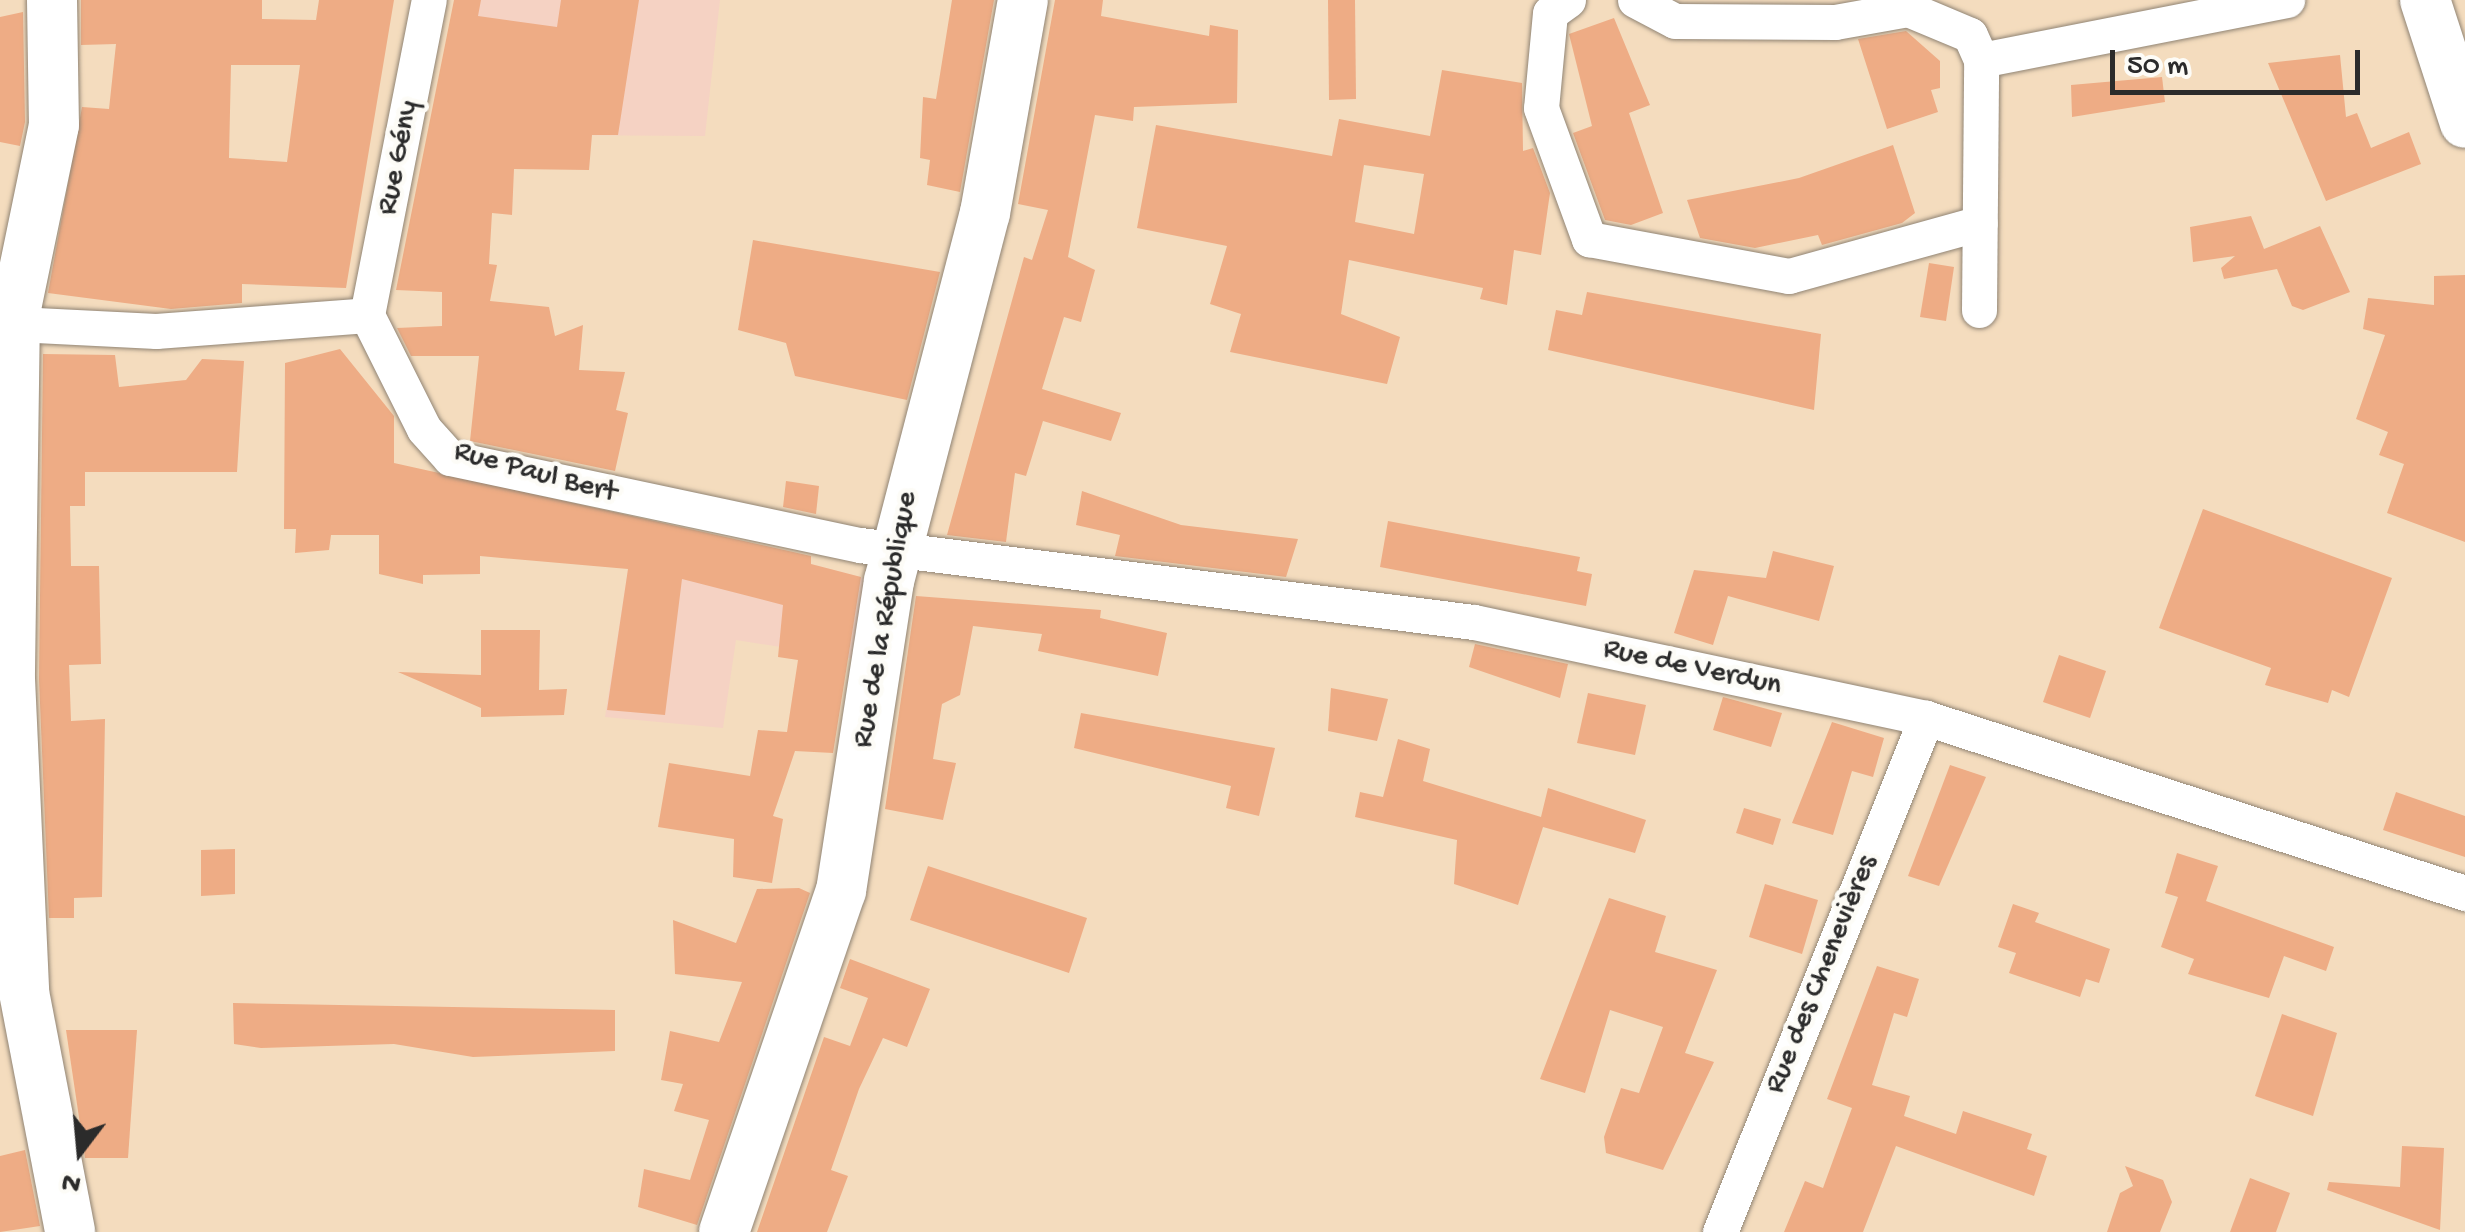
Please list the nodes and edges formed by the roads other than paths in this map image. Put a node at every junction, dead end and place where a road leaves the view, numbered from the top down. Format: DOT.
graph roads {
  1 [pos="52,0"];
  2 [pos="429,0"];
  3 [pos="1023,0"];
  4 [pos="1568,0"];
  5 [pos="1635,0"];
  6 [pos="2287,0"];
  7 [pos="2425,0"];
  8 [pos="1981,60"];
  9 [pos="2465,123"];
  10 [pos="1980,223"];
  11 [pos="7,310"];
  12 [pos="1979,310"];
  13 [pos="367,315"];
  14 [pos="896,549"];
  15 [pos="1926,718"];
  16 [pos="2465,894"];
  17 [pos="70,1232"];
  18 [pos="724,1232"];
  19 [pos="1720,1232"];
  1 -- 11 [label="main road"];
  2 -- 13 [label="street, Rue Gény"];
  3 -- 14 [label="main road, Rue de la République"];
  4 -- 10 [label="street"];
  5 -- 8 [label="street"];
  6 -- 8 [label="street"];
  7 -- 9 [label="main road"];
  8 -- 10 [label="street"];
  10 -- 12 [label="street"];
  11 -- 13 [label="street"];
  11 -- 17 [label="main road"];
  13 -- 14 [label="street, Rue Paul Bert"];
  14 -- 15 [label="street, Rue de Verdun"];
  14 -- 18 [label="main road, Rue de la République"];
  15 -- 16 [label="street, Rue de Verdun"];
  15 -- 19 [label="street, Rue des Chenevières"];
}
